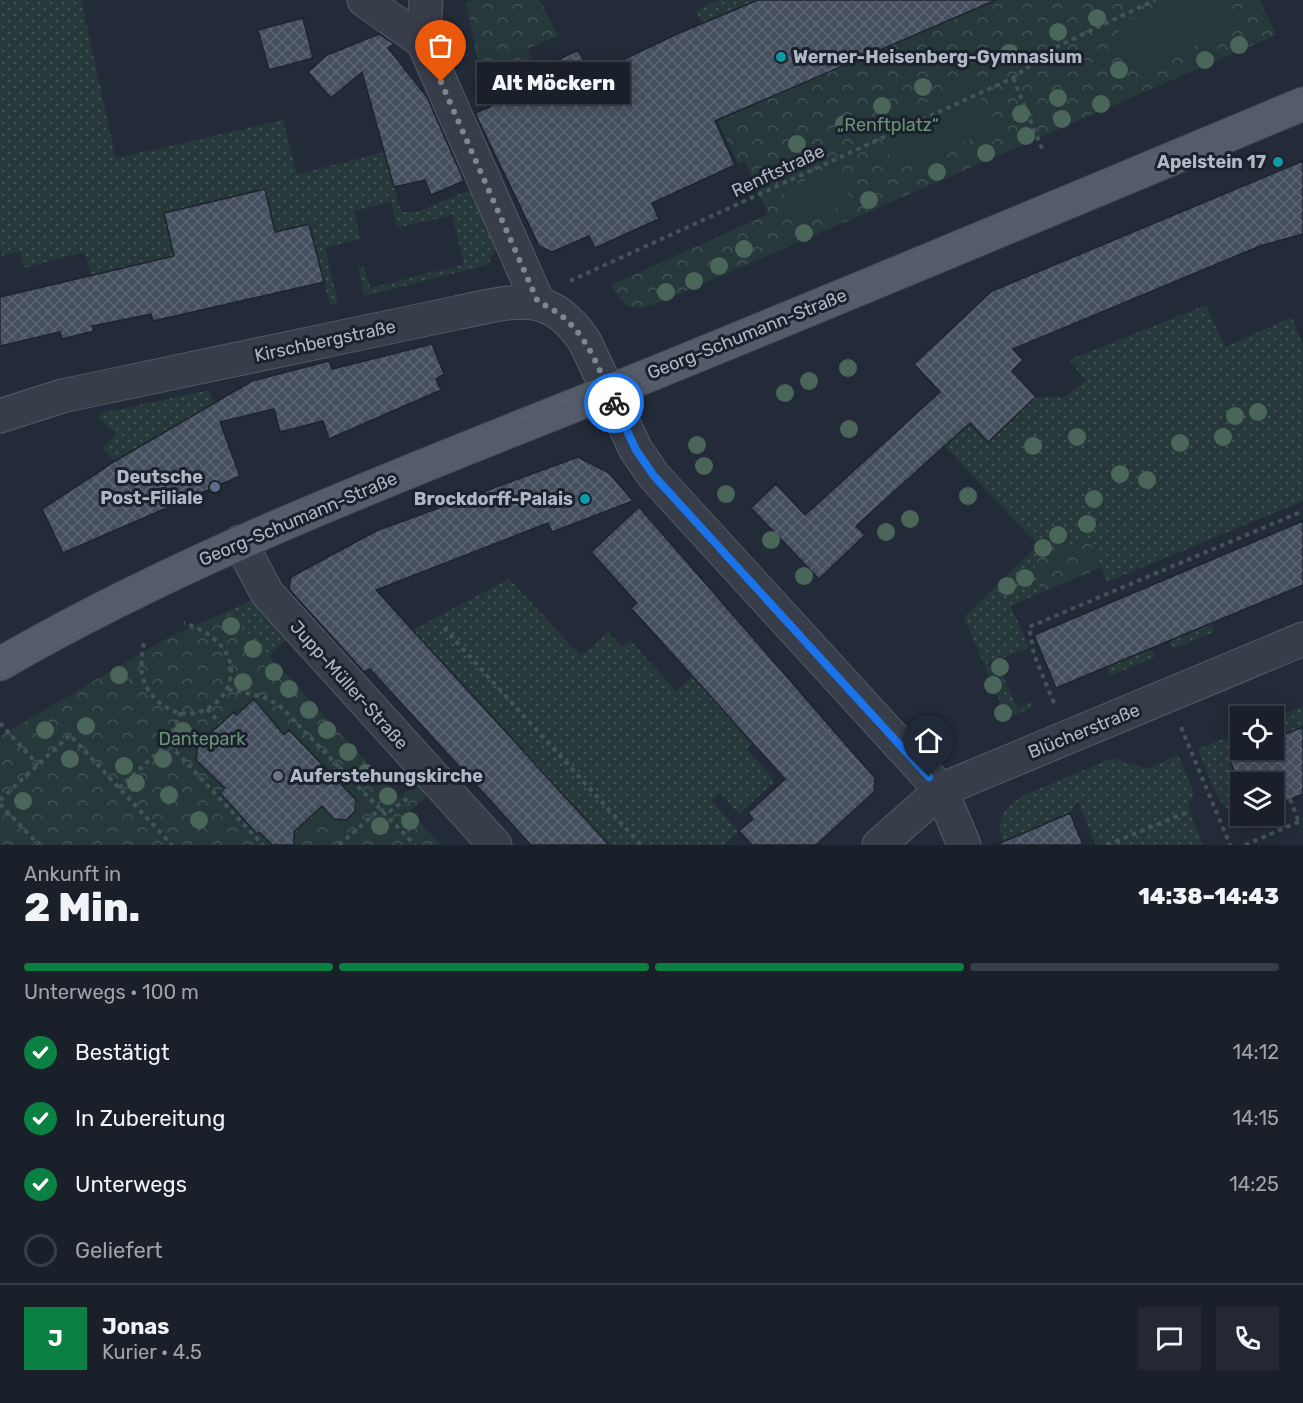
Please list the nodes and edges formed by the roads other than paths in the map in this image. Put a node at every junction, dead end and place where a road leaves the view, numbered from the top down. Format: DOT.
graph roads {
  1 [pos="364,0"];
  2 [pos="426,0"];
  3 [pos="423,42"];
  4 [pos="1303,104"];
  5 [pos="538,302"];
  6 [pos="609,391"];
  7 [pos="0,416"];
  8 [pos="240,542"];
  9 [pos="1303,639"];
  10 [pos="0,664"];
  11 [pos="941,790"];
  12 [pos="495,845"];
  13 [pos="879,845"];
  14 [pos="964,845"];
  1 -- 3 [label="street"];
  2 -- 3 [label="street"];
  3 -- 5 [label="street"];
  4 -- 6 [label="main road, Georg-Schumann-Straße"];
  5 -- 6 [label="street"];
  5 -- 7 [label="street, Kirschbergstraße"];
  6 -- 8 [label="main road, Georg-Schumann-Straße"];
  6 -- 11 [label="street"];
  8 -- 10 [label="main road, Georg-Schumann-Straße"];
  8 -- 12 [label="street, Jupp-Müller-Straße"];
  9 -- 11 [label="street, Blücherstraße"];
  11 -- 13 [label="street, Blücherstraße"];
  11 -- 14 [label="street"];
}
